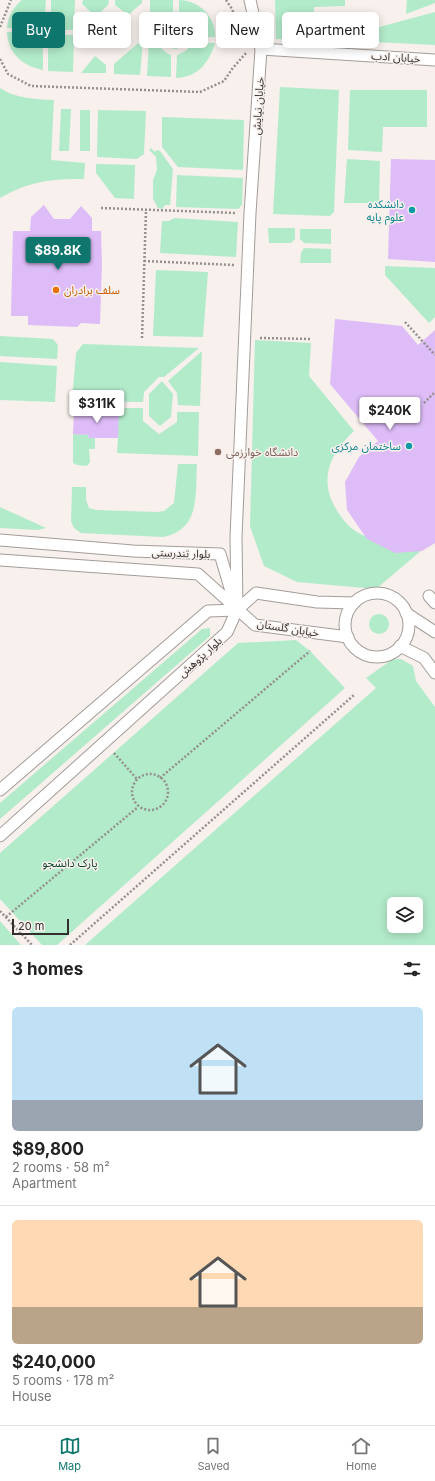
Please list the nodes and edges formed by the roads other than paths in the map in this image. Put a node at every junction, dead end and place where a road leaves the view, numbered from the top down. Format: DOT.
graph roads {
  1 [pos="250,0"];
  2 [pos="262,49"];
  3 [pos="435,60"];
  4 [pos="0,540"];
  5 [pos="0,560"];
  6 [pos="354,603"];
  7 [pos="237,610"];
  8 [pos="406,612"];
  9 [pos="435,632"];
  10 [pos="348,637"];
  11 [pos="400,646"];
  12 [pos="435,673"];
  13 [pos="0,790"];
  14 [pos="0,836"];
  1 -- 2 [label="lane, خیابان نیایش"];
  2 -- 3 [label="lane, خیابان ادب"];
  2 -- 7 [label="lane, خیابان نیایش"];
  4 -- 7 [label="lane, بلوار تندرستی"];
  5 -- 7 [label="lane, بلوار تندرستی"];
  6 -- 7 [label="lane"];
  6 -- 8 [label="lane"];
  6 -- 10 [label="lane"];
  7 -- 10 [label="lane, خیابان گلستان"];
  7 -- 13 [label="lane"];
  7 -- 14 [label="lane, بلوار پژوهش"];
  8 -- 9 [label="lane"];
  8 -- 11 [label="lane"];
  10 -- 11 [label="lane"];
  11 -- 12 [label="lane"];
}
